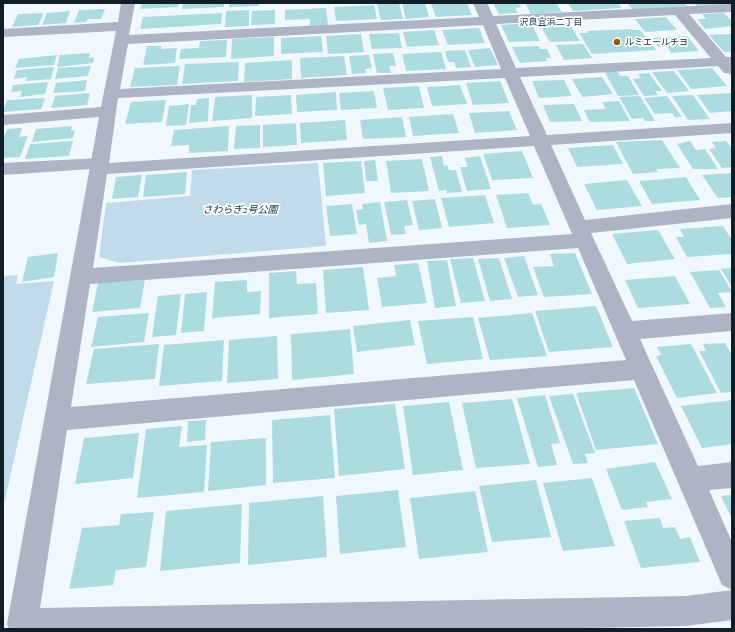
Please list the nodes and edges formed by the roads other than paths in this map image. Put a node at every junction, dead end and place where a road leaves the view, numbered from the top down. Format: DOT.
graph roads {
  1 [pos="732,8"];
  2 [pos="680,11"];
  3 [pos="484,12"];
  4 [pos="124,23"];
  5 [pos="3,33"];
  6 [pos="726,61"];
  7 [pos="511,73"];
  8 [pos="732,74"];
  9 [pos="110,103"];
  10 [pos="3,120"];
  11 [pos="732,128"];
  12 [pos="540,140"];
  13 [pos="100,166"];
  14 [pos="3,169"];
  15 [pos="732,211"];
  16 [pos="582,234"];
  17 [pos="81,277"];
  18 [pos="732,322"];
  19 [pos="625,331"];
  20 [pos="643,369"];
  21 [pos="56,420"];
  22 [pos="732,474"];
  23 [pos="689,480"];
  24 [pos="732,575"];
  25 [pos="732,605"];
  1 -- 2 [label="street"];
  2 -- 3 [label="street"];
  2 -- 6 [label="street"];
  3 -- 4 [label="street"];
  3 -- 7 [label="street"];
  4 -- 5 [label="street"];
  4 -- 9 [label="street"];
  6 -- 7 [label="street"];
  6 -- 8 [label="street"];
  7 -- 9 [label="street"];
  7 -- 12 [label="street"];
  9 -- 10 [label="street"];
  9 -- 13 [label="street"];
  11 -- 12 [label="street"];
  12 -- 13 [label="street"];
  12 -- 16 [label="street"];
  13 -- 14 [label="street"];
  13 -- 17 [label="street"];
  15 -- 16 [label="street"];
  16 -- 17 [label="street"];
  16 -- 19 [label="street"];
  17 -- 21 [label="street"];
  18 -- 19 [label="street"];
  19 -- 20 [label="street"];
  20 -- 21 [label="street"];
  20 -- 23 [label="street"];
  21 -- 25 [label="street"];
  22 -- 23 [label="street"];
  23 -- 24 [label="street"];
}
